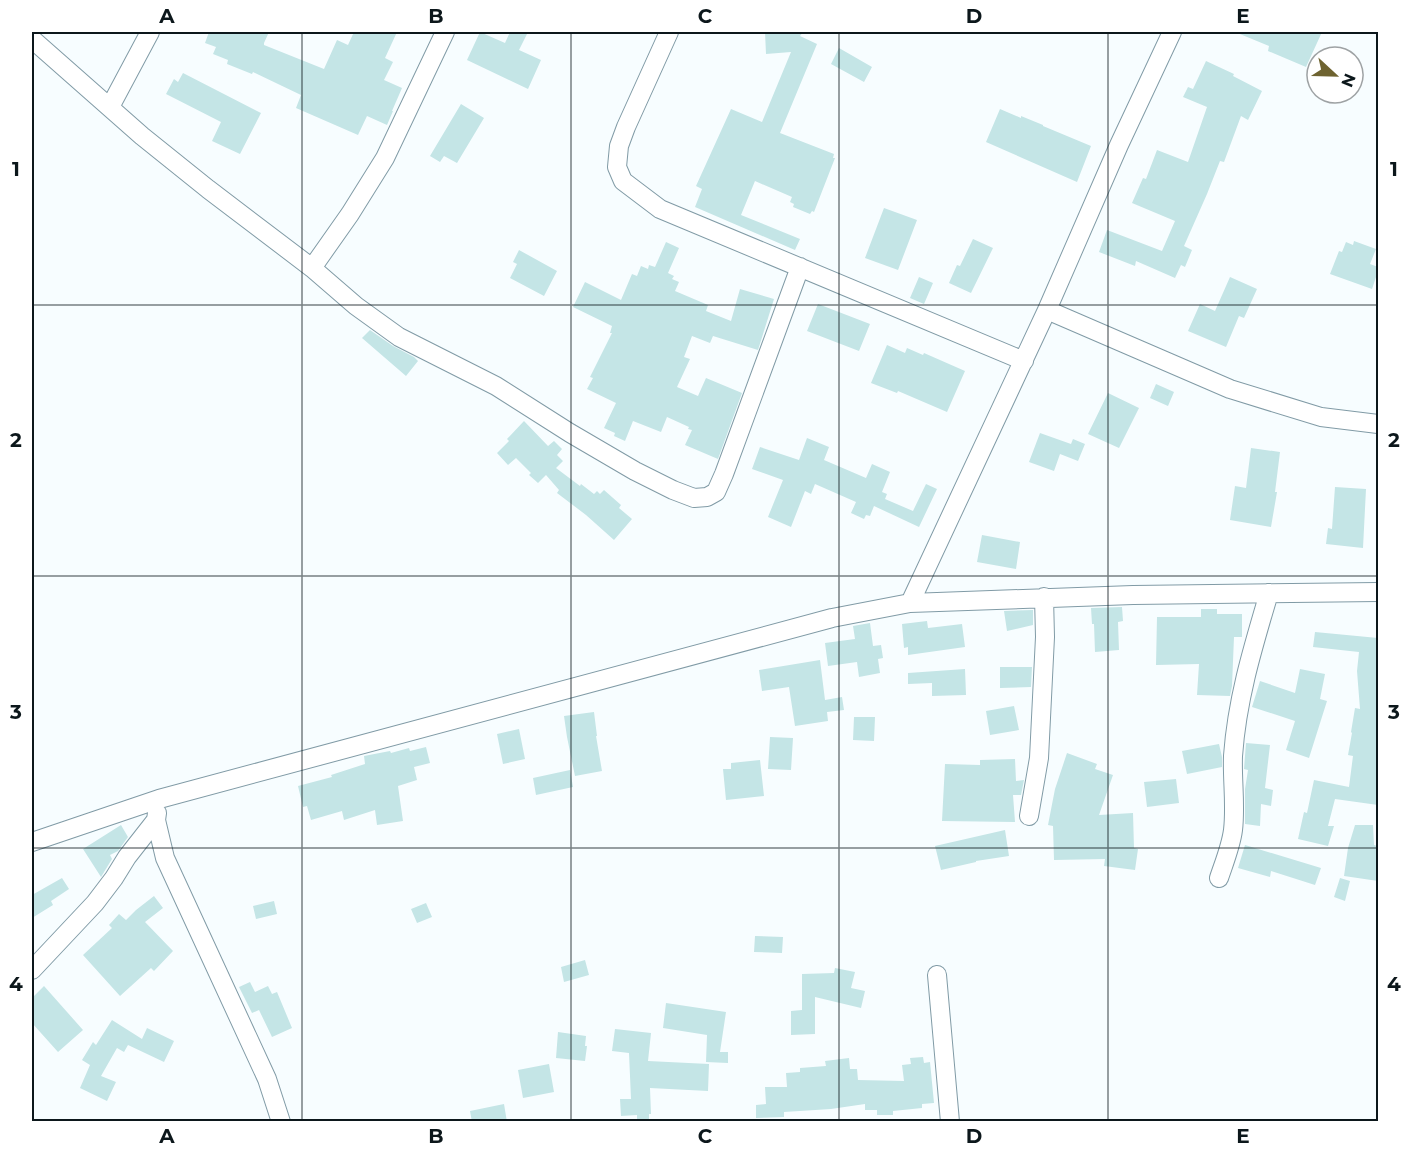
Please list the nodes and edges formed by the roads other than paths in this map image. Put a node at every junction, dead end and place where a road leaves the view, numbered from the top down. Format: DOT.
graph roads {
  1 [pos="150,32"];
  2 [pos="445,32"];
  3 [pos="669,32"];
  4 [pos="1172,32"];
  5 [pos="32,39"];
  6 [pos="110,107"];
  7 [pos="800,267"];
  8 [pos="312,268"];
  9 [pos="1047,310"];
  10 [pos="1024,361"];
  11 [pos="1378,424"];
  12 [pos="1378,592"];
  13 [pos="1269,593"];
  14 [pos="1044,597"];
  15 [pos="910,603"];
  16 [pos="159,799"];
  17 [pos="1029,816"];
  18 [pos="156,820"];
  19 [pos="32,842"];
  20 [pos="1219,879"];
  21 [pos="32,970"];
  22 [pos="938,975"];
  23 [pos="281,1122"];
  24 [pos="950,1122"];
  1 -- 6 [label="street"];
  2 -- 8 [label="street"];
  3 -- 7 [label="street"];
  4 -- 9 [label="street"];
  5 -- 6 [label="street"];
  6 -- 8 [label="street"];
  7 -- 8 [label="street"];
  7 -- 10 [label="street"];
  9 -- 10 [label="street"];
  9 -- 11 [label="street"];
  10 -- 15 [label="street"];
  12 -- 13 [label="street"];
  13 -- 14 [label="street"];
  13 -- 20 [label="street"];
  14 -- 15 [label="street"];
  14 -- 17 [label="street"];
  15 -- 16 [label="street"];
  16 -- 18 [label="street"];
  16 -- 19 [label="street"];
  18 -- 21 [label="street"];
  18 -- 23 [label="street"];
  22 -- 24 [label="street"];
}
